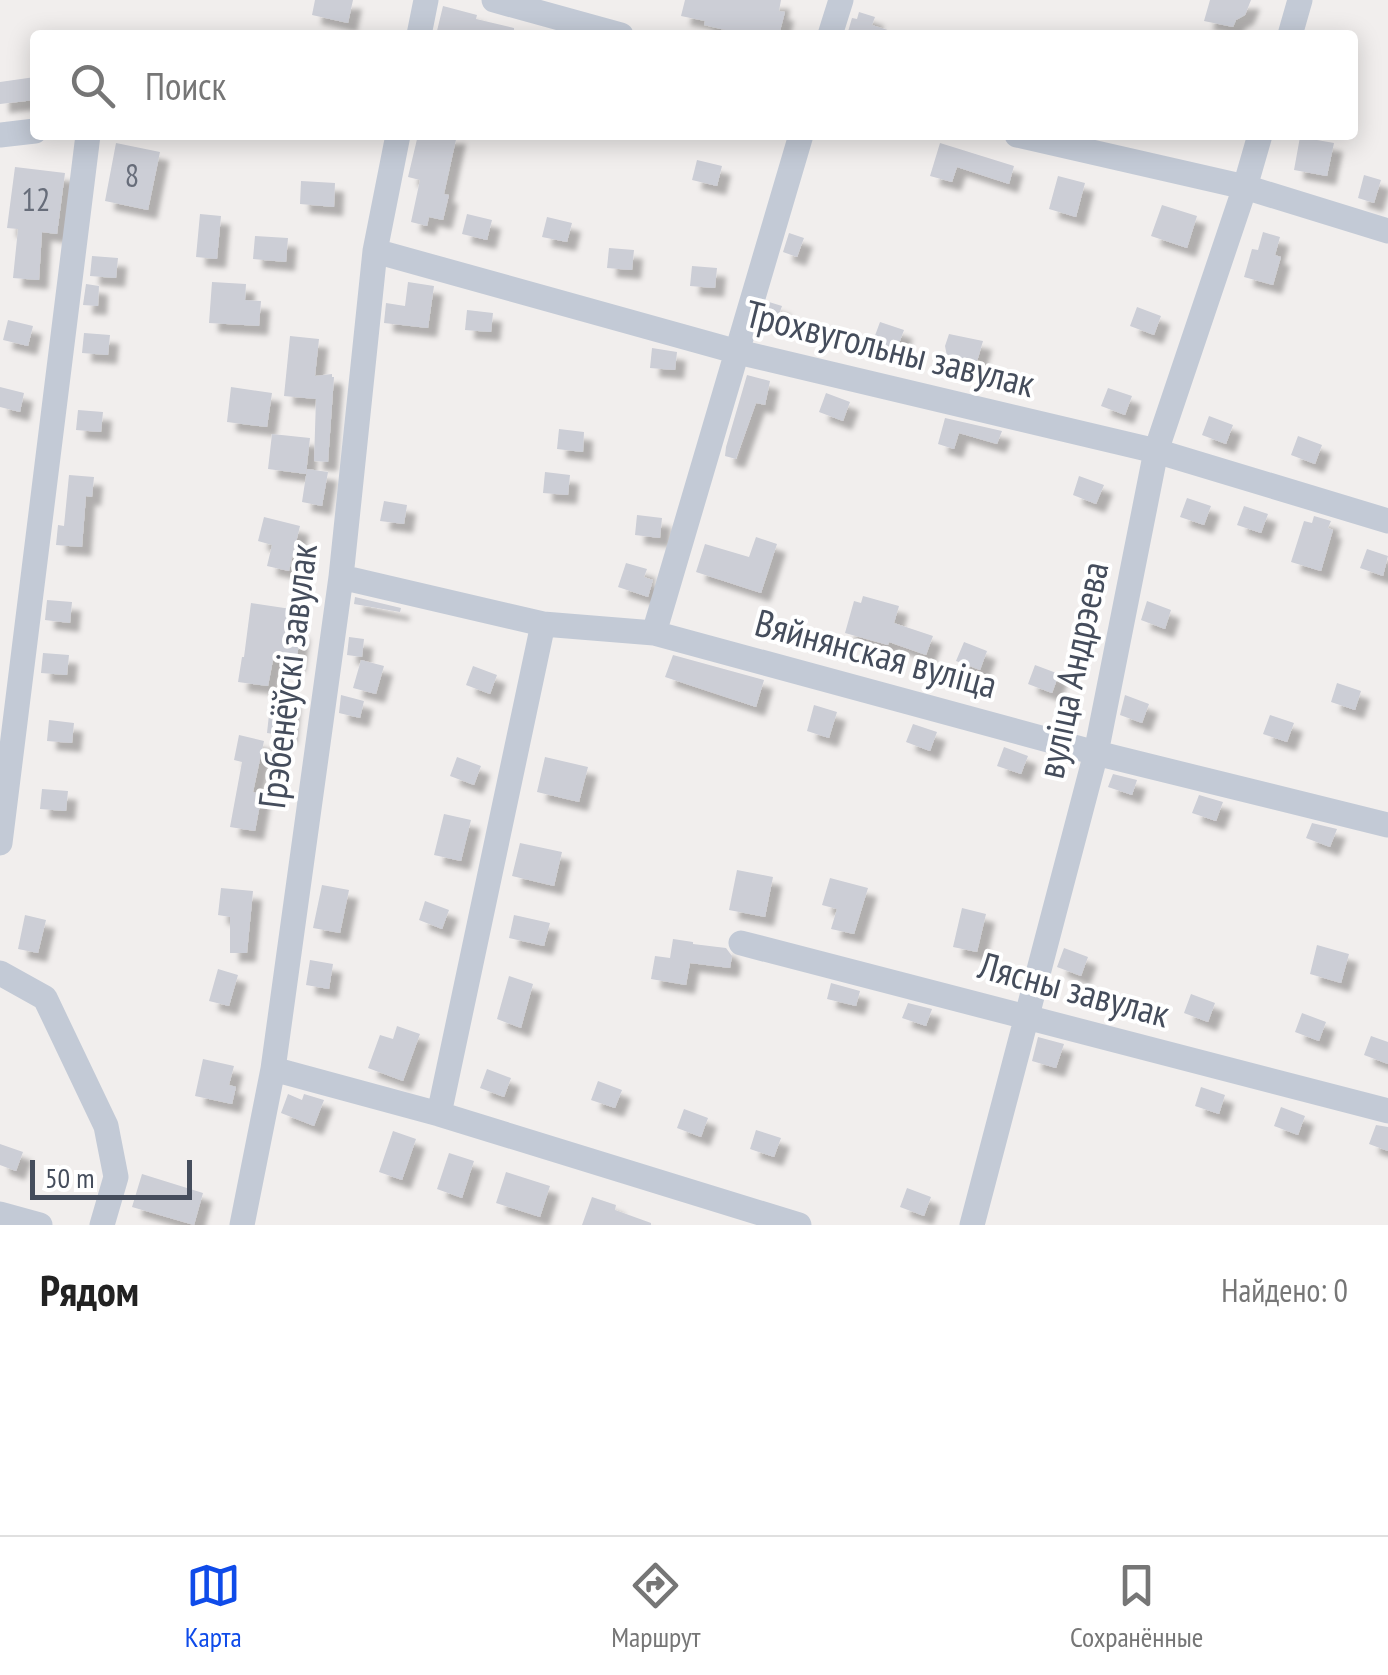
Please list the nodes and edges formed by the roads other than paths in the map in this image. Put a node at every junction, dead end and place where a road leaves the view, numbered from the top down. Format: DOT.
graph roads {
  1 [pos="426,0"];
  2 [pos="494,0"];
  3 [pos="840,0"];
  4 [pos="1300,0"];
  5 [pos="419,30"];
  6 [pos="603,30"];
  7 [pos="831,30"];
  8 [pos="1291,30"];
  9 [pos="30,132"];
  10 [pos="0,134"];
  11 [pos="87,140"];
  12 [pos="397,140"];
  13 [pos="800,140"];
  14 [pos="1040,140"];
  15 [pos="1259,140"];
  16 [pos="1245,187"];
  17 [pos="1388,231"];
  18 [pos="375,251"];
  19 [pos="738,352"];
  20 [pos="1156,452"];
  21 [pos="1388,520"];
  22 [pos="340,576"];
  23 [pos="544,624"];
  24 [pos="654,633"];
  25 [pos="1096,753"];
  26 [pos="1388,824"];
  27 [pos="0,843"];
  28 [pos="741,943"];
  29 [pos="0,973"];
  30 [pos="1027,1016"];
  31 [pos="273,1069"];
  32 [pos="1388,1111"];
  33 [pos="439,1114"];
  34 [pos="0,1214"];
  35 [pos="40,1225"];
  36 [pos="102,1225"];
  37 [pos="242,1225"];
  38 [pos="799,1225"];
  39 [pos="972,1225"];
  1 -- 5 [label="street"];
  2 -- 6 [label="street"];
  3 -- 7 [label="street"];
  4 -- 8 [label="street"];
  9 -- 10 [label="street"];
  11 -- 27 [label="street"];
  12 -- 18 [label="street, Грэбенёўскі завулак"];
  13 -- 19 [label="street"];
  14 -- 16 [label="street"];
  15 -- 16 [label="street, вуліца Андрэева"];
  16 -- 17 [label="street"];
  16 -- 20 [label="street, вуліца Андрэева"];
  18 -- 19 [label="street, Трохвугольны завулак"];
  18 -- 22 [label="street, Грэбенёўскі завулак"];
  19 -- 20 [label="street, Трохвугольны завулак"];
  19 -- 24 [label="street"];
  20 -- 21 [label="street, Трохвугольны завулак"];
  20 -- 25 [label="street, вуліца Андрэева"];
  22 -- 23 [label="street, Вяйнянская вуліца"];
  22 -- 31 [label="street, Грэбенёўскі завулак"];
  23 -- 24 [label="street, Вяйнянская вуліца"];
  23 -- 33 [label="street"];
  24 -- 25 [label="street, Вяйнянская вуліца"];
  25 -- 26 [label="street, Вяйнянская вуліца"];
  25 -- 30 [label="street, вуліца Андрэева"];
  28 -- 30 [label="street, Лясны завулак"];
  29 -- 36 [label="street"];
  30 -- 32 [label="street, Лясны завулак"];
  30 -- 39 [label="street, вуліца Андрэева"];
  31 -- 33 [label="street"];
  31 -- 37 [label="street, Грэбенёўскі завулак"];
  33 -- 38 [label="street"];
  34 -- 35 [label="street"];
}
